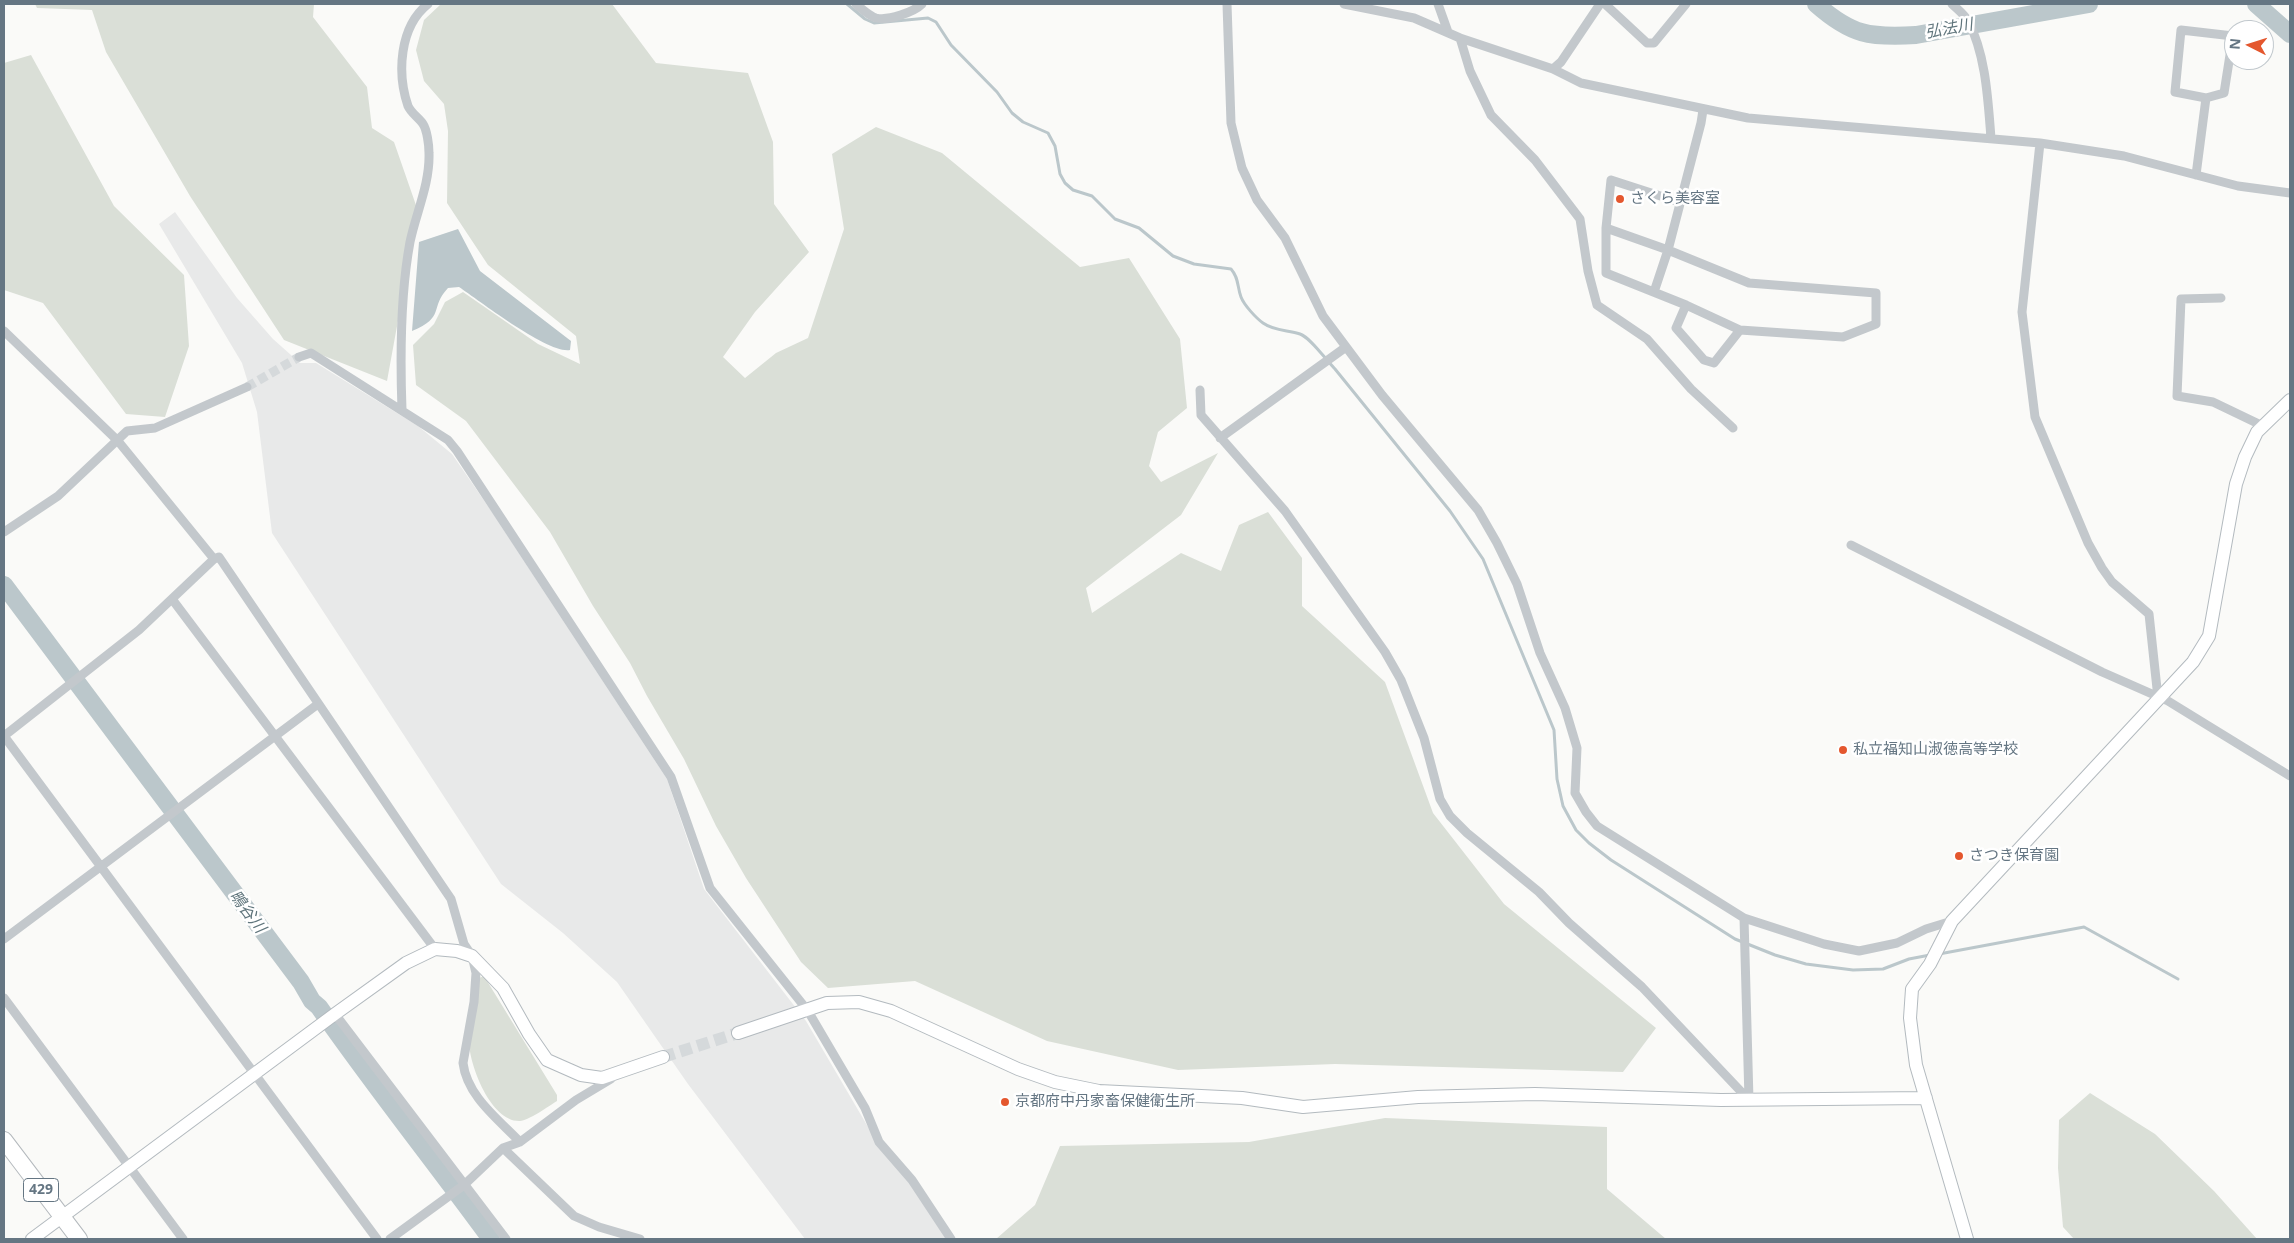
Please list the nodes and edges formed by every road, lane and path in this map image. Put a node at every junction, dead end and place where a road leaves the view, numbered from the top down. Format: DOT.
graph roads {
  1 [pos="428,4"];
  2 [pos="856,4"];
  3 [pos="922,4"];
  4 [pos="1227,4"];
  5 [pos="1344,4"];
  6 [pos="1438,4"];
  7 [pos="1605,4"];
  8 [pos="1686,4"];
  9 [pos="1952,4"];
  10 [pos="1596,5"];
  11 [pos="1448,32"];
  12 [pos="1460,38"];
  13 [pos="1553,69"];
  14 [pos="2206,98"];
  15 [pos="1703,110"];
  16 [pos="1992,138"];
  17 [pos="2040,143"];
  18 [pos="2196,175"];
  19 [pos="2290,193"];
  20 [pos="1679,202"];
  21 [pos="1606,228"];
  22 [pos="1668,250"];
  23 [pos="1654,292"];
  24 [pos="2221,298"];
  25 [pos="1686,304"];
  26 [pos="1740,330"];
  27 [pos="4,331"];
  28 [pos="1346,347"];
  29 [pos="299,357"];
  30 [pos="247,388"];
  31 [pos="1200,390"];
  32 [pos="2290,400"];
  33 [pos="402,410"];
  34 [pos="2263,426"];
  35 [pos="1734,428"];
  36 [pos="1220,438"];
  37 [pos="118,441"];
  38 [pos="4,532"];
  39 [pos="1851,545"];
  40 [pos="214,559"];
  41 [pos="172,599"];
  42 [pos="2158,698"];
  43 [pos="318,704"];
  44 [pos="4,736"];
  45 [pos="274,736"];
  46 [pos="2290,776"];
  47 [pos="101,867"];
  48 [pos="1744,918"];
  49 [pos="1952,922"];
  50 [pos="4,939"];
  51 [pos="435,949"];
  52 [pos="472,956"];
  53 [pos="4,998"];
  54 [pos="808,1011"];
  55 [pos="335,1014"];
  56 [pos="738,1033"];
  57 [pos="663,1057"];
  58 [pos="622,1072"];
  59 [pos="254,1074"];
  60 [pos="1926,1098"];
  61 [pos="1749,1100"];
  62 [pos="4,1140"];
  63 [pos="520,1142"];
  64 [pos="503,1148"];
  65 [pos="128,1166"];
  66 [pos="464,1185"];
  67 [pos="61,1217"];
  68 [pos="32,1239"];
  69 [pos="79,1239"];
  70 [pos="183,1239"];
  71 [pos="377,1239"];
  72 [pos="390,1239"];
  73 [pos="506,1239"];
  74 [pos="640,1239"];
  75 [pos="951,1239"];
  76 [pos="1967,1239"];
  1 -- 33 [label="street"];
  2 -- 3 [label="street"];
  4 -- 28 [label="street"];
  5 -- 11 [label="street"];
  6 -- 11 [label="street"];
  7 -- 8 [label="street"];
  9 -- 16 [label="street"];
  10 -- 13 [label="street"];
  11 -- 12 [label="street"];
  12 -- 13 [label="street"];
  12 -- 35 [label="street"];
  13 -- 15 [label="street"];
  14 -- 14 [label="street"];
  14 -- 18 [label="street"];
  15 -- 16 [label="street"];
  15 -- 20 [label="street"];
  16 -- 17 [label="street"];
  17 -- 18 [label="street"];
  17 -- 42 [label="street"];
  18 -- 19 [label="street"];
  20 -- 21 [label="street"];
  20 -- 22 [label="street"];
  21 -- 22 [label="street"];
  21 -- 23 [label="street"];
  22 -- 23 [label="street"];
  22 -- 26 [label="street"];
  23 -- 25 [label="street"];
  24 -- 34 [label="street"];
  25 -- 26 [label="street"];
  25 -- 26 [label="street"];
  27 -- 37 [label="street"];
  28 -- 36 [label="street"];
  28 -- 48 [label="street"];
  29 -- 33 [label="street"];
  30 -- 37 [label="street"];
  31 -- 36 [label="street"];
  32 -- 34 [label="street"];
  33 -- 54 [label="street"];
  34 -- 42 [label="street"];
  36 -- 61 [label="street"];
  37 -- 38 [label="street"];
  37 -- 40 [label="street"];
  39 -- 42 [label="street"];
  40 -- 41 [label="street"];
  40 -- 43 [label="street"];
  41 -- 44 [label="street"];
  41 -- 45 [label="street"];
  42 -- 46 [label="street"];
  42 -- 49 [label="street"];
  43 -- 45 [label="street"];
  43 -- 52 [label="street"];
  44 -- 47 [label="street"];
  45 -- 47 [label="street"];
  45 -- 51 [label="street"];
  47 -- 50 [label="street"];
  47 -- 59 [label="street"];
  48 -- 49 [label="street"];
  48 -- 61 [label="street"];
  49 -- 60 [label="street"];
  51 -- 52 [label="street"];
  51 -- 55 [label="street"];
  52 -- 58 [label="street"];
  52 -- 63 [label="street"];
  53 -- 65 [label="street"];
  54 -- 56 [label="street"];
  54 -- 61 [label="street"];
  54 -- 75 [label="street"];
  55 -- 59 [label="street"];
  55 -- 66 [label="street"];
  57 -- 58 [label="street"];
  58 -- 63 [label="street"];
  59 -- 65 [label="street"];
  59 -- 71 [label="street"];
  60 -- 61 [label="street"];
  60 -- 76 [label="street"];
  62 -- 67 [label="highway, 429"];
  63 -- 64 [label="street"];
  64 -- 66 [label="street"];
  64 -- 74 [label="street"];
  65 -- 67 [label="street"];
  65 -- 70 [label="street"];
  66 -- 72 [label="street"];
  66 -- 73 [label="street"];
  67 -- 68 [label="street"];
  67 -- 69 [label="highway, 429"];
}
